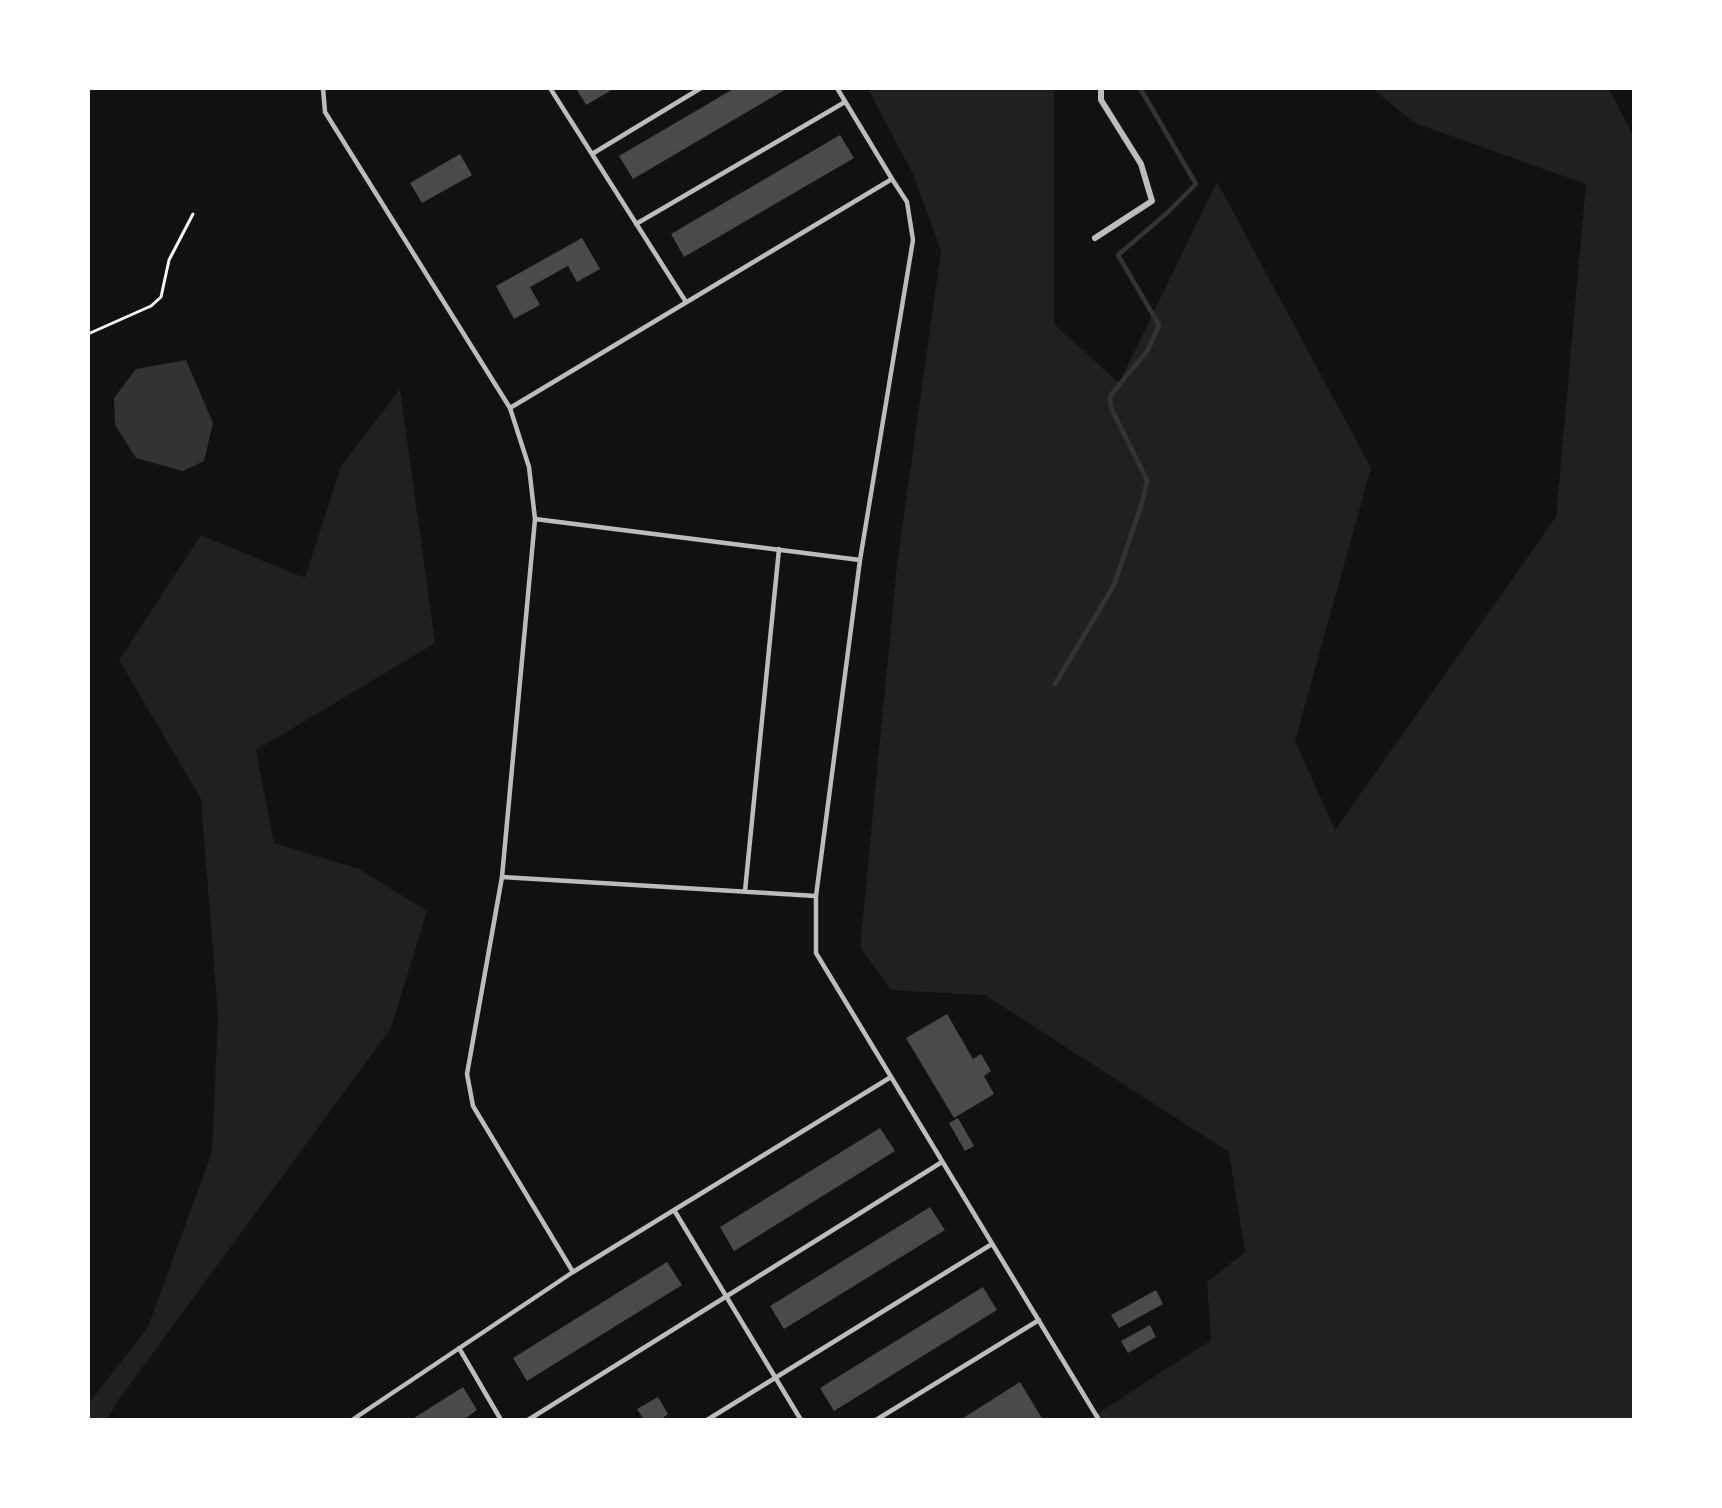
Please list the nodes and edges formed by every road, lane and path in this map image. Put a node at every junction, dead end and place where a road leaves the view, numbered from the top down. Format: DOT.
graph roads {
  1 [pos="323,88"];
  2 [pos="550,88"];
  3 [pos="701,88"];
  4 [pos="837,88"];
  5 [pos="1101,88"];
  6 [pos="845,102"];
  7 [pos="592,154"];
  8 [pos="892,179"];
  9 [pos="193,214"];
  10 [pos="636,224"];
  11 [pos="1095,238"];
  12 [pos="686,302"];
  13 [pos="88,334"];
  14 [pos="510,408"];
  15 [pos="535,519"];
  16 [pos="779,549"];
  17 [pos="860,560"];
  18 [pos="502,877"];
  19 [pos="745,891"];
  20 [pos="816,896"];
  21 [pos="891,1077"];
  22 [pos="942,1162"];
  23 [pos="674,1210"];
  24 [pos="992,1244"];
  25 [pos="573,1272"];
  26 [pos="726,1296"];
  27 [pos="1039,1320"];
  28 [pos="459,1348"];
  29 [pos="777,1377"];
  30 [pos="352,1419"];
  31 [pos="501,1419"];
  32 [pos="528,1419"];
  33 [pos="707,1419"];
  34 [pos="801,1419"];
  35 [pos="876,1419"];
  36 [pos="1099,1419"];
  1 -- 14 [label="lane"];
  2 -- 7 [label="lane"];
  3 -- 7 [label="lane"];
  4 -- 6 [label="lane"];
  5 -- 11 [label="street"];
  6 -- 8 [label="lane"];
  6 -- 10 [label="lane"];
  7 -- 10 [label="lane"];
  8 -- 12 [label="lane"];
  8 -- 17 [label="lane"];
  9 -- 13 [label="path"];
  10 -- 12 [label="lane"];
  12 -- 14 [label="lane"];
  14 -- 15 [label="lane"];
  15 -- 16 [label="lane"];
  15 -- 18 [label="lane"];
  16 -- 17 [label="lane"];
  16 -- 19 [label="lane"];
  17 -- 20 [label="lane"];
  18 -- 19 [label="lane"];
  18 -- 25 [label="lane"];
  19 -- 20 [label="lane"];
  20 -- 21 [label="lane"];
  21 -- 22 [label="lane"];
  21 -- 23 [label="lane"];
  22 -- 24 [label="lane"];
  22 -- 26 [label="lane"];
  23 -- 25 [label="lane"];
  23 -- 26 [label="lane"];
  24 -- 27 [label="lane"];
  24 -- 29 [label="lane"];
  25 -- 28 [label="lane"];
  26 -- 29 [label="lane"];
  26 -- 32 [label="lane"];
  27 -- 35 [label="lane"];
  27 -- 36 [label="lane"];
  28 -- 30 [label="lane"];
  28 -- 31 [label="lane"];
  29 -- 33 [label="lane"];
  29 -- 34 [label="lane"];
}
